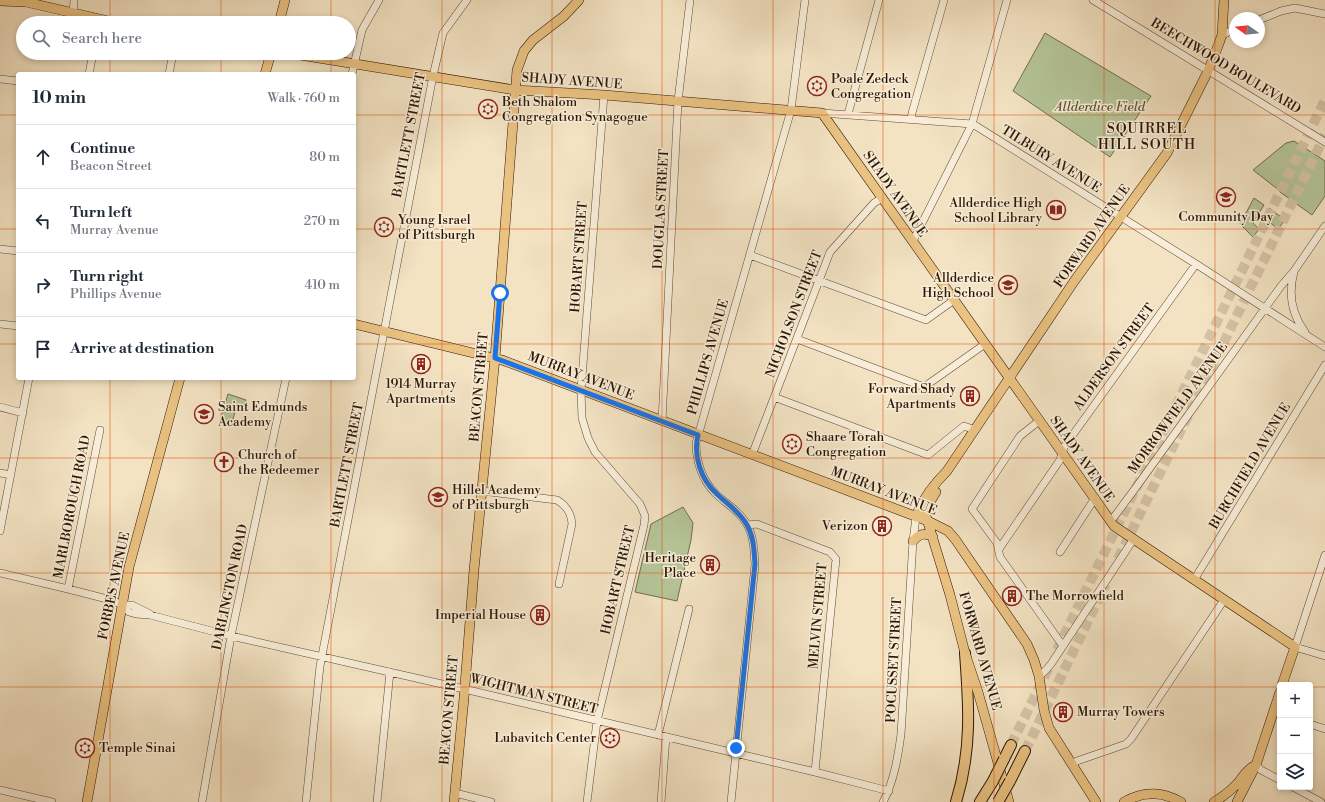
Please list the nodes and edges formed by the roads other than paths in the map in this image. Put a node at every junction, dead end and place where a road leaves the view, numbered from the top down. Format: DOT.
graph roads {
  1 [pos="74,0"];
  2 [pos="285,0"];
  3 [pos="379,0"];
  4 [pos="467,0"];
  5 [pos="579,0"];
  6 [pos="690,0"];
  7 [pos="805,0"];
  8 [pos="879,0"];
  9 [pos="944,0"];
  10 [pos="1007,0"];
  11 [pos="1093,0"];
  12 [pos="1224,0"];
  13 [pos="0,1"];
  14 [pos="73,13"];
  15 [pos="1325,14"];
  16 [pos="83,16"];
  17 [pos="280,16"];
  18 [pos="1265,18"];
  19 [pos="1229,32"];
  20 [pos="1222,35"];
  21 [pos="356,56"];
  22 [pos="91,60"];
  23 [pos="172,60"];
  24 [pos="269,60"];
  25 [pos="330,60"];
  26 [pos="355,60"];
  27 [pos="354,64"];
  28 [pos="1208,71"];
  29 [pos="88,72"];
  30 [pos="169,72"];
  31 [pos="266,72"];
  32 [pos="352,72"];
  33 [pos="433,76"];
  34 [pos="0,79"];
  35 [pos="16,81"];
  36 [pos="515,90"];
  37 [pos="604,95"];
  38 [pos="678,101"];
  39 [pos="791,110"];
  40 [pos="822,113"];
  41 [pos="848,114"];
  42 [pos="911,119"];
  43 [pos="972,124"];
  44 [pos="1325,142"];
  45 [pos="882,198"];
  46 [pos="1121,217"];
  47 [pos="1325,226"];
  48 [pos="913,241"];
  49 [pos="0,249"];
  50 [pos="16,251"];
  51 [pos="750,255"];
  52 [pos="1196,264"];
  53 [pos="1294,271"];
  54 [pos="819,281"];
  55 [pos="954,300"];
  56 [pos="1265,309"];
  57 [pos="0,324"];
  58 [pos="356,324"];
  59 [pos="16,326"];
  60 [pos="384,331"];
  61 [pos="1306,334"];
  62 [pos="797,338"];
  63 [pos="985,344"];
  64 [pos="1325,347"];
  65 [pos="495,358"];
  66 [pos="1325,364"];
  67 [pos="1010,379"];
  68 [pos="29,380"];
  69 [pos="179,380"];
  70 [pos="286,380"];
  71 [pos="581,390"];
  72 [pos="774,397"];
  73 [pos="0,407"];
  74 [pos="22,412"];
  75 [pos="662,421"];
  76 [pos="1039,421"];
  77 [pos="100,430"];
  78 [pos="975,430"];
  79 [pos="698,435"];
  80 [pos="1062,453"];
  81 [pos="752,455"];
  82 [pos="0,473"];
  83 [pos="11,475"];
  84 [pos="482,491"];
  85 [pos="1095,498"];
  86 [pos="921,511"];
  87 [pos="1109,520"];
  88 [pos="928,521"];
  89 [pos="748,525"];
  90 [pos="0,531"];
  91 [pos="933,537"];
  92 [pos="1133,540"];
  93 [pos="913,541"];
  94 [pos="999,549"];
  95 [pos="1060,552"];
  96 [pos="1325,555"];
  97 [pos="0,574"];
  98 [pos="1194,580"];
  99 [pos="559,584"];
  100 [pos="68,589"];
  101 [pos="1224,600"];
  102 [pos="123,605"];
  103 [pos="689,609"];
  104 [pos="231,636"];
  105 [pos="1063,646"];
  106 [pos="1295,647"];
  107 [pos="965,653"];
  108 [pos="322,656"];
  109 [pos="1325,656"];
  110 [pos="390,672"];
  111 [pos="1039,676"];
  112 [pos="1283,682"];
  113 [pos="464,689"];
  114 [pos="1277,712"];
  115 [pos="597,721"];
  116 [pos="1313,725"];
  117 [pos="1325,729"];
  118 [pos="658,735"];
  119 [pos="666,737"];
  120 [pos="1011,745"];
  121 [pos="1025,751"];
  122 [pos="736,754"];
  123 [pos="1072,765"];
  124 [pos="1256,766"];
  125 [pos="815,772"];
  126 [pos="1277,778"];
  127 [pos="0,790"];
  128 [pos="1299,790"];
  129 [pos="889,791"];
  130 [pos="454,798"];
  131 [pos="1228,799"];
  132 [pos="52,802"];
  133 [pos="87,802"];
  134 [pos="202,802"];
  135 [pos="306,802"];
  136 [pos="377,802"];
  137 [pos="491,802"];
  138 [pos="587,802"];
  139 [pos="660,802"];
  140 [pos="731,802"];
  141 [pos="883,802"];
  142 [pos="956,802"];
  143 [pos="980,802"];
  144 [pos="998,802"];
  145 [pos="1002,802"];
  146 [pos="1009,802"];
  147 [pos="1096,802"];
  148 [pos="1124,802"];
  149 [pos="1181,802"];
  150 [pos="1214,802"];
  151 [pos="1237,802"];
  152 [pos="1321,802"];
  1 -- 14 [label="street"];
  2 -- 17 [label="main road"];
  3 -- 21 [label="street"];
  4 -- 33 [label="street, BARTLETT STREET"];
  5 -- 36 [label="main road, BEACON STREET"];
  6 -- 38 [label="street, DOUGLAS STREET"];
  7 -- 39 [label="street, PHILLIPS AVENUE"];
  8 -- 41 [label="street"];
  9 -- 42 [label="street"];
  10 -- 43 [label="street"];
  11 -- 28 [label="street, BEECHWOOD BOULEVARD"];
  12 -- 20 [label="main road, FORWARD AVENUE"];
  13 -- 14 [label="main road"];
  14 -- 16 [label="main road"];
  15 -- 18 [label="street"];
  19 -- 20 [label="street"];
  20 -- 28 [label="main road, FORWARD AVENUE"];
  22 -- 29 [label="street"];
  23 -- 30 [label="street"];
  24 -- 31 [label="main road"];
  25 -- 27 [label="main road, SHADY AVENUE"];
  26 -- 27 [label="street"];
  27 -- 32 [label="street"];
  27 -- 33 [label="main road, SHADY AVENUE"];
  28 -- 44 [label="street, BEECHWOOD BOULEVARD"];
  28 -- 46 [label="main road, FORWARD AVENUE"];
  33 -- 36 [label="main road, SHADY AVENUE"];
  33 -- 60 [label="street, BARTLETT STREET"];
  34 -- 35 [label="street"];
  36 -- 37 [label="main road, SHADY AVENUE"];
  36 -- 65 [label="main road, BEACON STREET"];
  37 -- 38 [label="main road, SHADY AVENUE"];
  37 -- 71 [label="street, HOBART STREET"];
  38 -- 39 [label="main road, SHADY AVENUE"];
  38 -- 75 [label="street, DOUGLAS STREET"];
  39 -- 40 [label="main road, SHADY AVENUE"];
  39 -- 51 [label="street, PHILLIPS AVENUE"];
  40 -- 41 [label="street, TILBURY AVENUE"];
  40 -- 45 [label="main road, SHADY AVENUE"];
  41 -- 42 [label="street, TILBURY AVENUE"];
  42 -- 43 [label="street, TILBURY AVENUE"];
  43 -- 46 [label="street, TILBURY AVENUE"];
  43 -- 48 [label="street"];
  45 -- 48 [label="main road, SHADY AVENUE"];
  45 -- 54 [label="street, NICHOLSON STREET"];
  46 -- 52 [label="street, TILBURY AVENUE"];
  46 -- 67 [label="main road, FORWARD AVENUE"];
  47 -- 53 [label="street"];
  48 -- 55 [label="main road, SHADY AVENUE"];
  49 -- 50 [label="street"];
  51 -- 54 [label="street"];
  51 -- 79 [label="street, PHILLIPS AVENUE"];
  52 -- 56 [label="street, TILBURY AVENUE"];
  52 -- 80 [label="street, ALDERSON STREET"];
  53 -- 56 [label="street"];
  53 -- 61 [label="street"];
  54 -- 55 [label="street"];
  54 -- 62 [label="street, NICHOLSON STREET"];
  55 -- 63 [label="main road, SHADY AVENUE"];
  56 -- 61 [label="street"];
  56 -- 87 [label="street, MORROWFIELD AVENUE"];
  57 -- 59 [label="street"];
  58 -- 60 [label="main road, MURRAY AVENUE"];
  60 -- 65 [label="main road, MURRAY AVENUE"];
  60 -- 108 [label="street, BARTLETT STREET"];
  61 -- 64 [label="street"];
  62 -- 63 [label="street"];
  62 -- 72 [label="street, NICHOLSON STREET"];
  63 -- 67 [label="main road, SHADY AVENUE"];
  65 -- 71 [label="main road, MURRAY AVENUE"];
  65 -- 84 [label="main road, BEACON STREET"];
  66 -- 98 [label="street, BURCHFIELD AVENUE"];
  67 -- 76 [label="main road, SHADY AVENUE"];
  67 -- 78 [label="main road, FORWARD AVENUE"];
  68 -- 74 [label="street"];
  69 -- 102 [label="main road, FORBES AVENUE"];
  70 -- 104 [label="street, DARLINGTON ROAD"];
  71 -- 75 [label="main road, MURRAY AVENUE"];
  71 -- 115 [label="street, HOBART STREET"];
  72 -- 78 [label="street"];
  72 -- 81 [label="street, NICHOLSON STREET"];
  73 -- 74 [label="street"];
  74 -- 83 [label="street"];
  75 -- 79 [label="main road, MURRAY AVENUE"];
  76 -- 80 [label="main road, SHADY AVENUE"];
  76 -- 94 [label="street"];
  77 -- 100 [label="street, MARLBOROUGH ROAD"];
  78 -- 86 [label="main road, FORWARD AVENUE"];
  79 -- 81 [label="main road, MURRAY AVENUE"];
  79 -- 89 [label="street, PHILLIPS AVENUE"];
  80 -- 85 [label="main road, SHADY AVENUE"];
  80 -- 94 [label="street, ALDERSON STREET"];
  81 -- 86 [label="main road, MURRAY AVENUE"];
  82 -- 83 [label="street"];
  83 -- 90 [label="street"];
  84 -- 99 [label="street"];
  84 -- 113 [label="main road, BEACON STREET"];
  85 -- 87 [label="main road, SHADY AVENUE"];
  85 -- 95 [label="street"];
  86 -- 88 [label="main road, MURRAY AVENUE"];
  86 -- 88 [label="main road, FORWARD AVENUE"];
  86 -- 93 [label="street, POCUSSET STREET"];
  87 -- 92 [label="main road, SHADY AVENUE"];
  88 -- 91 [label="main road, FORWARD AVENUE"];
  88 -- 111 [label="main road, MURRAY AVENUE"];
  89 -- 122 [label="street, PHILLIPS AVENUE"];
  89 -- 125 [label="street, MELVIN STREET"];
  91 -- 93 [label="main road"];
  91 -- 107 [label="main road, FORWARD AVENUE"];
  92 -- 98 [label="main road, SHADY AVENUE"];
  92 -- 105 [label="street"];
  93 -- 129 [label="street, POCUSSET STREET"];
  94 -- 105 [label="street"];
  96 -- 106 [label="street"];
  97 -- 100 [label="street, WIGHTMAN STREET"];
  98 -- 101 [label="main road, SHADY AVENUE"];
  100 -- 102 [label="street, WIGHTMAN STREET"];
  101 -- 106 [label="main road, SHADY AVENUE"];
  101 -- 123 [label="street"];
  102 -- 104 [label="street, WIGHTMAN STREET"];
  102 -- 133 [label="main road, FORBES AVENUE"];
  103 -- 118 [label="street"];
  104 -- 108 [label="street, WIGHTMAN STREET"];
  104 -- 134 [label="street, DARLINGTON ROAD"];
  105 -- 111 [label="street"];
  106 -- 109 [label="street, SHADY AVENUE"];
  106 -- 112 [label="main road"];
  107 -- 142 [label="highway"];
  107 -- 145 [label="main road"];
  107 -- 146 [label="main road, FORWARD AVENUE"];
  108 -- 110 [label="street, WIGHTMAN STREET"];
  108 -- 135 [label="street, BARTLETT STREET"];
  110 -- 113 [label="street, WIGHTMAN STREET"];
  110 -- 136 [label="street"];
  111 -- 123 [label="main road, MURRAY AVENUE"];
  113 -- 115 [label="street, WIGHTMAN STREET"];
  113 -- 130 [label="main road, BEACON STREET"];
  114 -- 124 [label="main road"];
  115 -- 118 [label="street, WIGHTMAN STREET"];
  115 -- 138 [label="street, HOBART STREET"];
  116 -- 117 [label="street"];
  118 -- 119 [label="street, WIGHTMAN STREET"];
  119 -- 122 [label="street, WIGHTMAN STREET"];
  119 -- 139 [label="street"];
  120 -- 143 [label="highway, bridge"];
  121 -- 144 [label="highway, bridge"];
  122 -- 125 [label="street, WIGHTMAN STREET"];
  122 -- 140 [label="street, PHILLIPS AVENUE"];
  123 -- 147 [label="main road, MURRAY AVENUE"];
  124 -- 126 [label="street"];
  124 -- 131 [label="main road"];
  124 -- 151 [label="main road"];
  125 -- 129 [label="street, WIGHTMAN STREET"];
  127 -- 132 [label="street"];
  128 -- 152 [label="street"];
  129 -- 141 [label="street, POCUSSET STREET"];
  130 -- 137 [label="street"];
  131 -- 150 [label="main road"];
  148 -- 149 [label="main road"];
}
